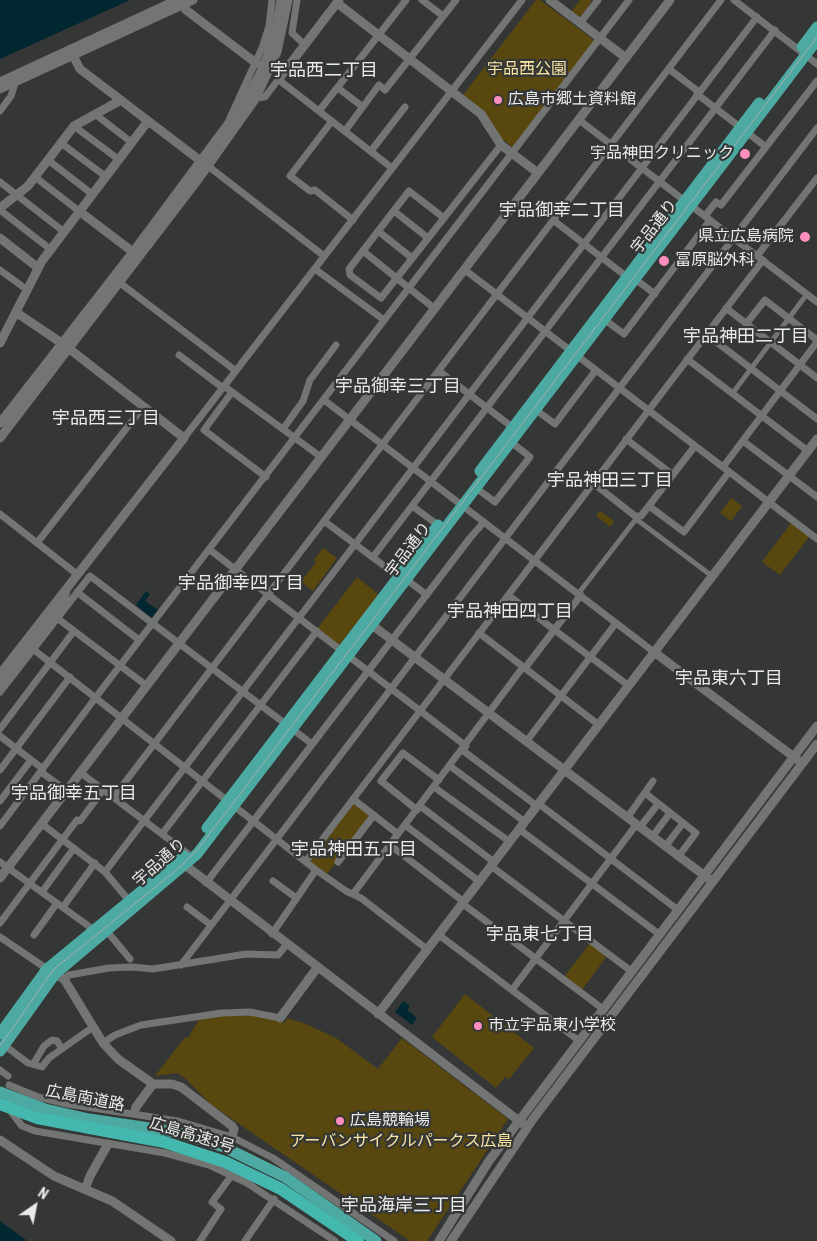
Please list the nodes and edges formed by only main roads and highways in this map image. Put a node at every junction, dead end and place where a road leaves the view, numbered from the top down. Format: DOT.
graph roads {
  1 [pos="817,27"];
  2 [pos="817,40"];
  3 [pos="803,52"];
  4 [pos="631,278"];
  5 [pos="574,353"];
  6 [pos="459,504"];
  7 [pos="403,578"];
  8 [pos="132,904"];
  9 [pos="55,974"];
  10 [pos="2,1043"];
  11 [pos="4,1088"];
  12 [pos="0,1106"];
  13 [pos="378,1237"];
  14 [pos="350,1241"];
  15 [pos="358,1241"];
  1 -- 3 [label="highway, 宇品通り"];
  2 -- 3 [label="highway, 宇品通り"];
  3 -- 4 [label="highway, 宇品通り"];
  4 -- 5 [label="highway, 宇品通り"];
  4 -- 5 [label="highway, 宇品通り"];
  5 -- 6 [label="highway, 宇品通り"];
  5 -- 6 [label="highway, 宇品通り"];
  6 -- 7 [label="highway, 宇品通り"];
  6 -- 7 [label="highway, 宇品通り"];
  7 -- 8 [label="highway, 宇品通り"];
  8 -- 9 [label="highway, 宇品通り"];
  8 -- 9 [label="highway, 宇品通り"];
  9 -- 10 [label="highway, 宇品通り"];
  11 -- 13 [label="highway, 広島南道路"];
  12 -- 14 [label="highway, 広島南道路"];
  12 -- 15 [label="highway, 広島高速3号"];
}
